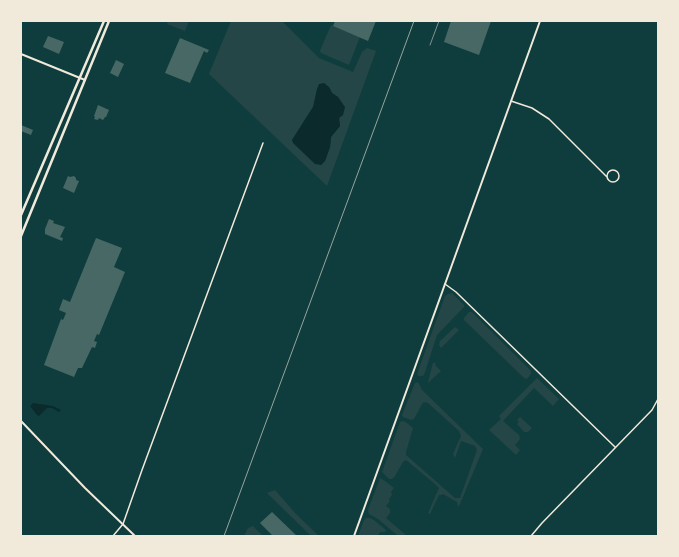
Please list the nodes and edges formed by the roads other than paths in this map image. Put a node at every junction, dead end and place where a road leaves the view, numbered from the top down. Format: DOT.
graph roads {
  1 [pos="104,21"];
  2 [pos="108,21"];
  3 [pos="439,21"];
  4 [pos="540,21"];
  5 [pos="430,46"];
  6 [pos="21,54"];
  7 [pos="79,78"];
  8 [pos="84,80"];
  9 [pos="511,101"];
  10 [pos="263,143"];
  11 [pos="607,176"];
  12 [pos="21,215"];
  13 [pos="21,236"];
  14 [pos="445,284"];
  15 [pos="658,399"];
  16 [pos="21,421"];
  17 [pos="615,447"];
  18 [pos="123,524"];
  19 [pos="113,536"];
  20 [pos="135,536"];
  21 [pos="354,536"];
  22 [pos="531,536"];
  1 -- 7 [label="main road"];
  2 -- 8 [label="main road"];
  3 -- 5 [label="lane"];
  4 -- 9 [label="street"];
  6 -- 7 [label="street"];
  7 -- 8 [label="street"];
  7 -- 12 [label="main road"];
  8 -- 13 [label="main road"];
  9 -- 11 [label="street"];
  9 -- 14 [label="street"];
  10 -- 18 [label="street"];
  11 -- 11 [label="street"];
  14 -- 17 [label="street"];
  14 -- 21 [label="street"];
  15 -- 17 [label="street"];
  16 -- 18 [label="street"];
  17 -- 22 [label="street"];
  18 -- 19 [label="street"];
  18 -- 20 [label="street"];
}
